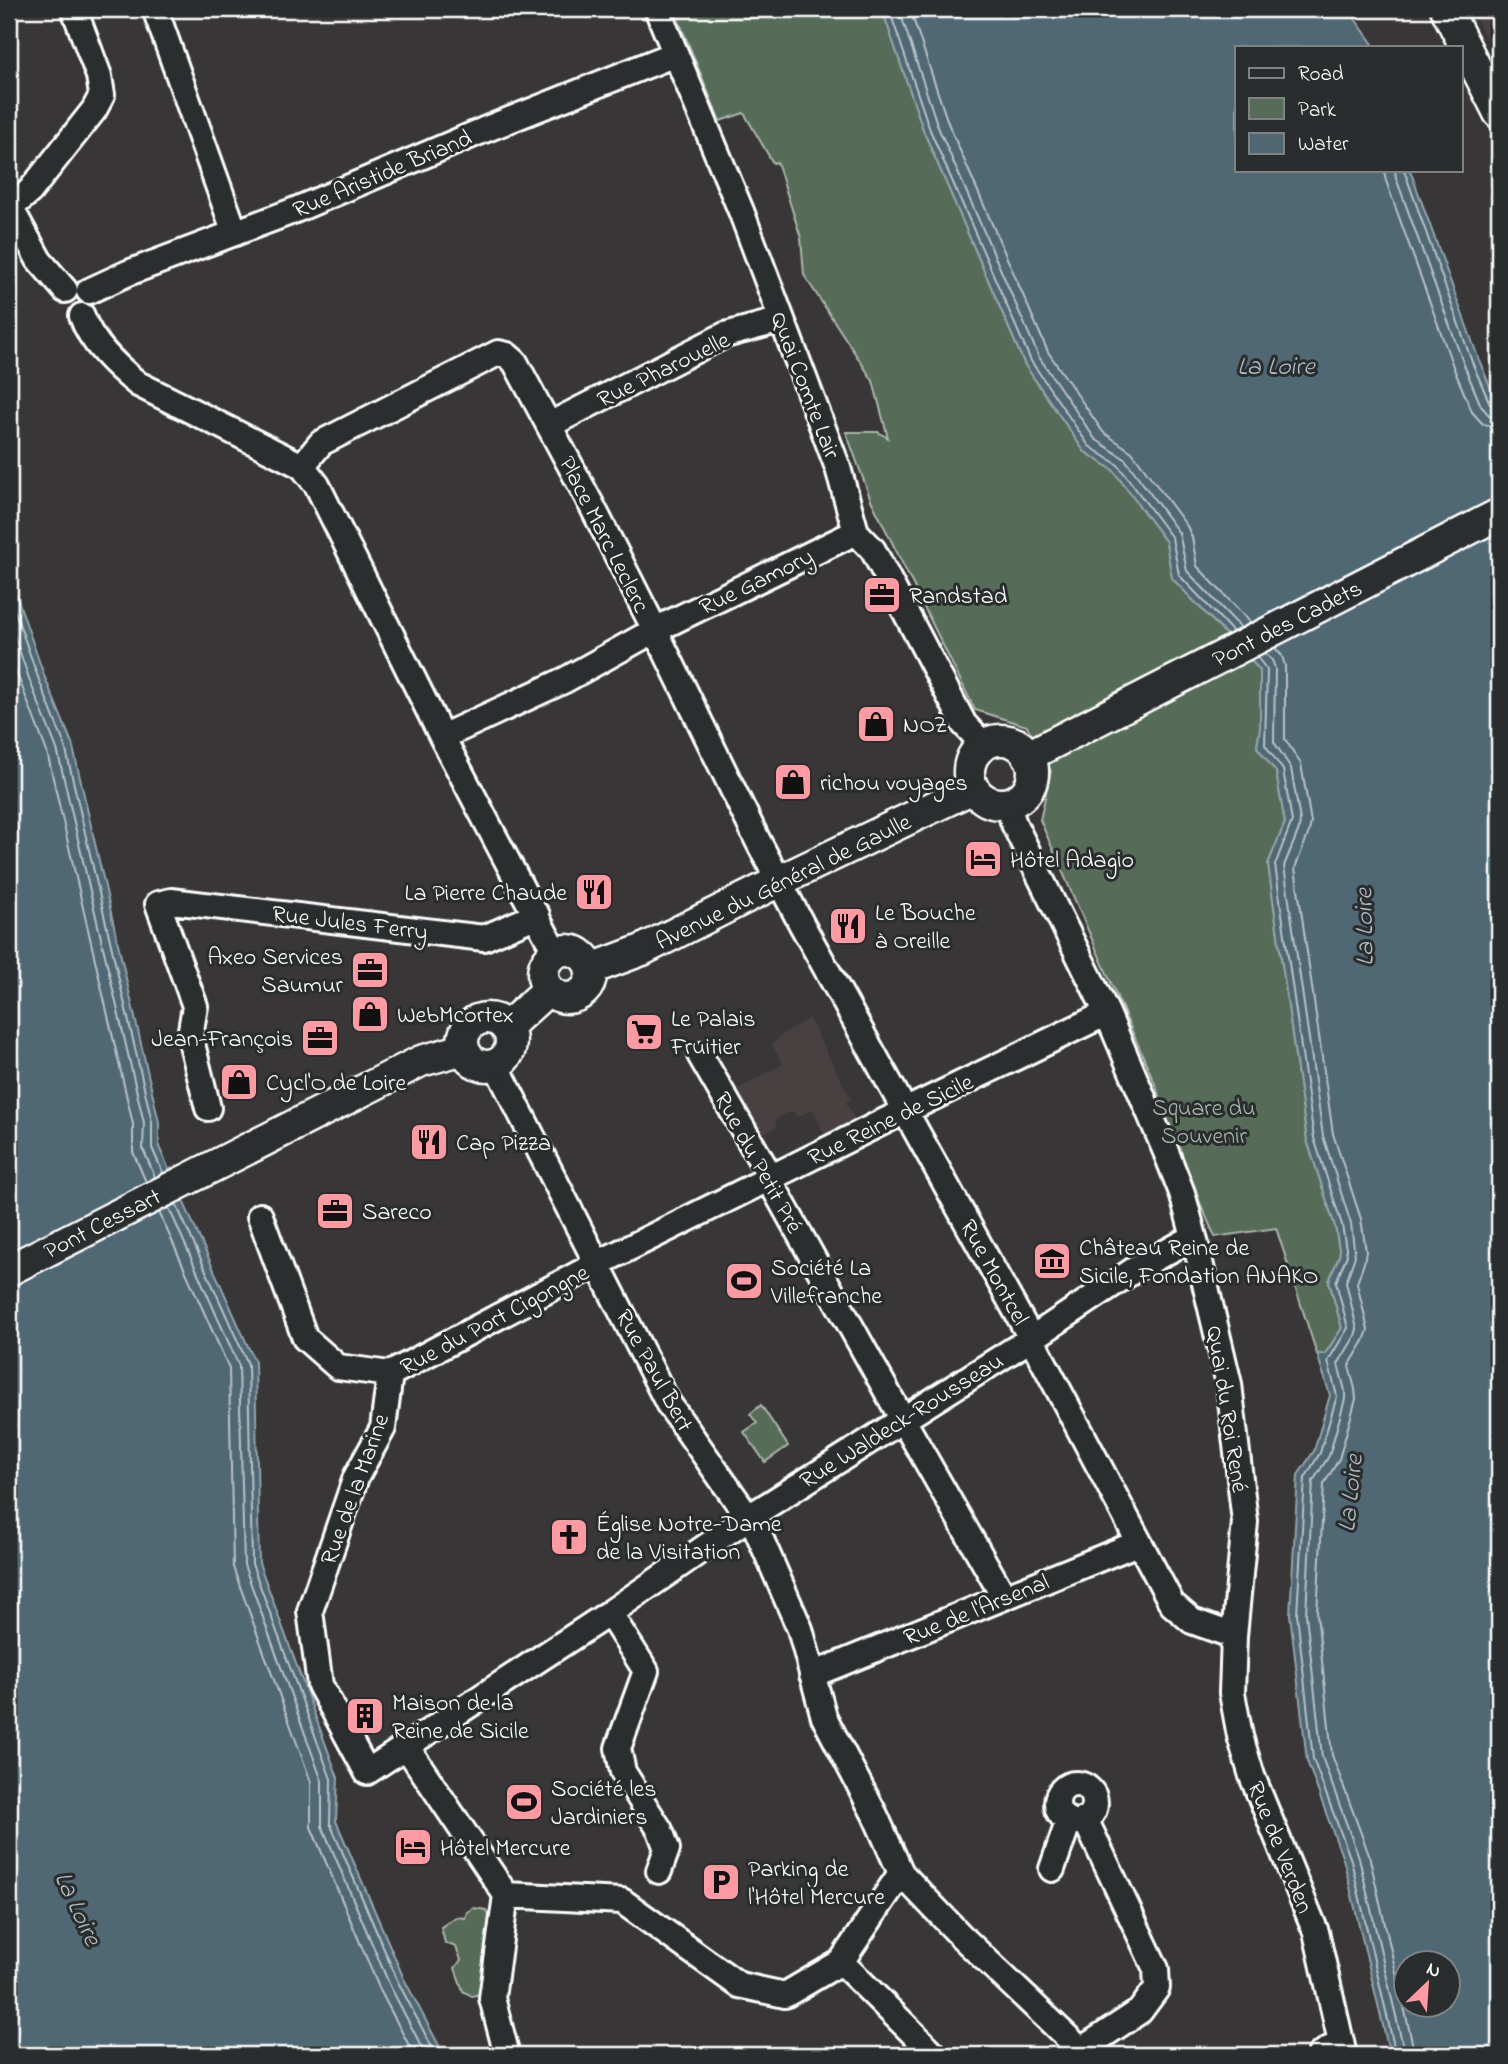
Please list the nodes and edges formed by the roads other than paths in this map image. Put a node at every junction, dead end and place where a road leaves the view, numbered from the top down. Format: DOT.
graph roads {
  1 [pos="74,9"];
  2 [pos="155,9"];
  3 [pos="657,9"];
  4 [pos="1446,9"];
  5 [pos="675,54"];
  6 [pos="1499,113"];
  7 [pos="9,206"];
  8 [pos="235,233"];
  9 [pos="77,291"];
  10 [pos="781,320"];
  11 [pos="550,428"];
  12 [pos="302,466"];
  13 [pos="1499,514"];
  14 [pos="856,532"];
  15 [pos="654,630"];
  16 [pos="442,737"];
  17 [pos="984,745"];
  18 [pos="1028,756"];
  19 [pos="973,788"];
  20 [pos="1007,803"];
  21 [pos="779,881"];
  22 [pos="537,915"];
  23 [pos="555,952"];
  24 [pos="591,969"];
  25 [pos="548,990"];
  26 [pos="1107,1013"];
  27 [pos="506,1028"];
  28 [pos="464,1049"];
  29 [pos="700,1055"];
  30 [pos="496,1065"];
  31 [pos="208,1108"];
  32 [pos="905,1111"];
  33 [pos="770,1178"];
  34 [pos="260,1216"];
  35 [pos="1194,1237"];
  36 [pos="597,1264"];
  37 [pos="9,1270"];
  38 [pos="1031,1338"];
  39 [pos="390,1374"];
  40 [pos="902,1419"];
  41 [pos="749,1517"];
  42 [pos="1138,1541"];
  43 [pos="1004,1597"];
  44 [pos="614,1610"];
  45 [pos="1234,1636"];
  46 [pos="812,1675"];
  47 [pos="406,1746"];
  48 [pos="367,1772"];
  49 [pos="1052,1869"];
  50 [pos="659,1871"];
  51 [pos="901,1873"];
  52 [pos="506,1895"];
  53 [pos="841,1962"];
  54 [pos="1335,2052"];
  55 [pos="1083,2053"];
  56 [pos="507,2055"];
  57 [pos="935,2055"];
  1 -- 7 [label="street"];
  2 -- 8 [label="street"];
  3 -- 5 [label="street, Quai Comte Lair"];
  4 -- 6 [label="main road"];
  5 -- 8 [label="street, Rue Aristide Briand"];
  5 -- 10 [label="street, Quai Comte Lair"];
  7 -- 9 [label="street"];
  8 -- 9 [label="street, Rue Aristide Briand"];
  9 -- 12 [label="street"];
  10 -- 11 [label="street, Rue Pharouelle"];
  10 -- 14 [label="street, Quai Comte Lair"];
  11 -- 12 [label="street, Place Marc Leclerc"];
  11 -- 15 [label="street, Place Marc Leclerc"];
  12 -- 16 [label="street"];
  13 -- 18 [label="main road, Pont des Cadets"];
  14 -- 15 [label="street, Rue Gamory"];
  14 -- 17 [label="street, Quai Comte Lair"];
  15 -- 16 [label="street, Place Marc Leclerc"];
  15 -- 21 [label="street, Rue Montcel"];
  16 -- 22 [label="street"];
  17 -- 18 [label="main road"];
  17 -- 19 [label="main road"];
  18 -- 20 [label="main road"];
  19 -- 20 [label="main road"];
  19 -- 21 [label="main road, Avenue du Général de Gaulle"];
  20 -- 26 [label="street, Quai du Roi René"];
  21 -- 24 [label="main road, Avenue du Général de Gaulle"];
  21 -- 32 [label="street, Rue Montcel"];
  22 -- 23 [label="street"];
  22 -- 31 [label="street, Rue Jules Ferry"];
  23 -- 24 [label="main road"];
  23 -- 25 [label="main road"];
  24 -- 25 [label="main road"];
  25 -- 27 [label="main road"];
  26 -- 32 [label="street, Rue Reine de Sicile"];
  26 -- 35 [label="street, Quai du Roi René"];
  27 -- 28 [label="main road"];
  27 -- 30 [label="main road"];
  28 -- 30 [label="main road"];
  28 -- 37 [label="main road, Pont Cessart"];
  29 -- 33 [label="street, Rue du Petit Pré"];
  30 -- 36 [label="street, Rue Paul Bert"];
  32 -- 33 [label="street, Rue Reine de Sicile"];
  32 -- 38 [label="street, Rue Montcel"];
  33 -- 36 [label="street, Rue Reine de Sicile"];
  33 -- 40 [label="street, Rue du Petit Pré"];
  34 -- 39 [label="street"];
  35 -- 38 [label="street, Rue Waldeck-Rousseau"];
  35 -- 45 [label="street, Quai du Roi René"];
  36 -- 39 [label="street, Rue du Port Cigongne"];
  36 -- 41 [label="street, Rue Paul Bert"];
  38 -- 40 [label="street, Rue Waldeck-Rousseau"];
  38 -- 42 [label="street, Rue Montcel"];
  39 -- 48 [label="street, Rue de la Marine"];
  40 -- 41 [label="street, Rue Waldeck-Rousseau"];
  40 -- 43 [label="street, Rue du Petit Pré"];
  41 -- 44 [label="street, Rue Waldeck-Rousseau"];
  41 -- 46 [label="street, Rue Paul Bert"];
  42 -- 43 [label="street, Rue de l'Arsenal"];
  42 -- 45 [label="street, Rue Montcel"];
  43 -- 46 [label="street, Rue de l'Arsenal"];
  44 -- 47 [label="street, Rue Waldeck-Rousseau"];
  44 -- 50 [label="street"];
  45 -- 54 [label="street, Rue de Verden"];
  46 -- 51 [label="street, Rue Paul Bert"];
  47 -- 48 [label="street, Rue Waldeck-Rousseau"];
  47 -- 52 [label="street"];
  49 -- 55 [label="street"];
  51 -- 53 [label="street"];
  51 -- 55 [label="street, Rue Paul Bert"];
  52 -- 53 [label="street"];
  52 -- 56 [label="street"];
  53 -- 57 [label="street"];
}
